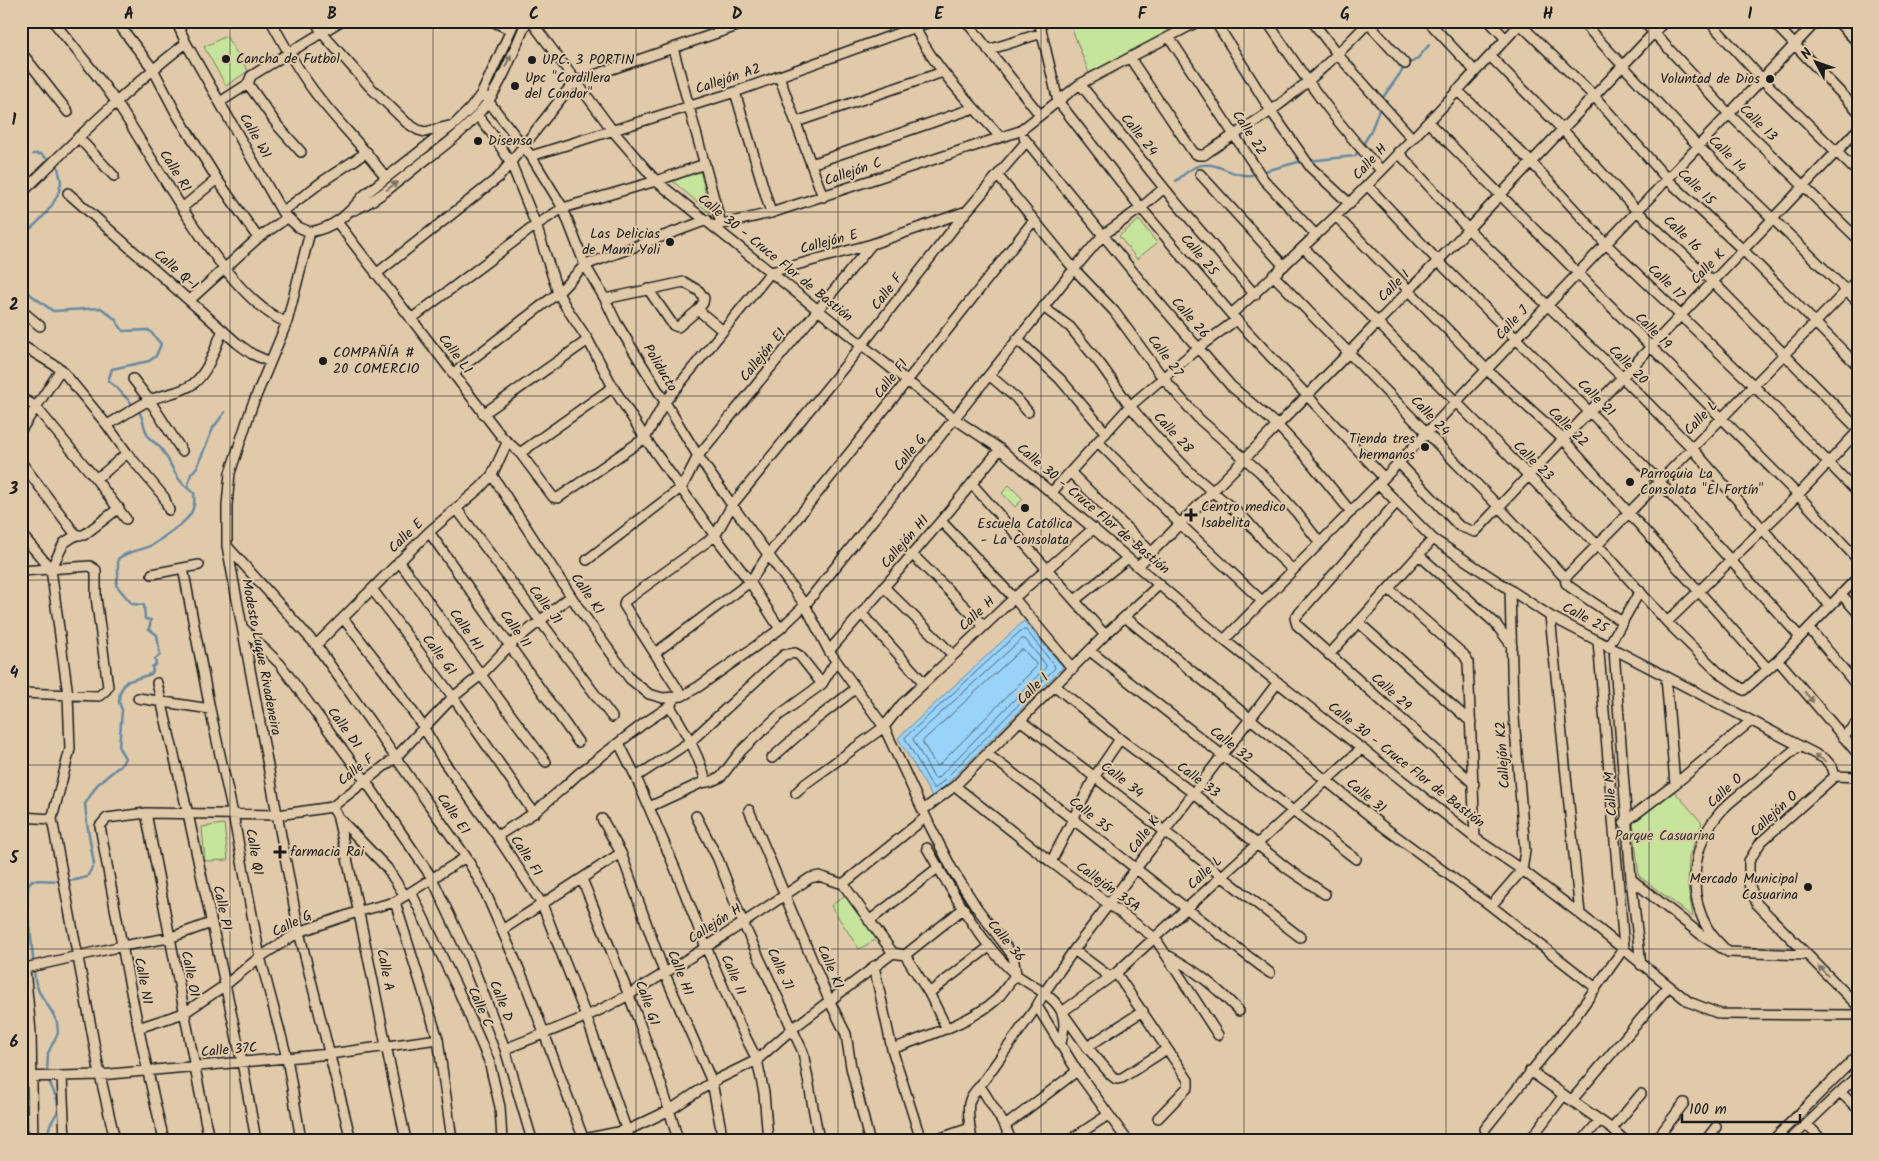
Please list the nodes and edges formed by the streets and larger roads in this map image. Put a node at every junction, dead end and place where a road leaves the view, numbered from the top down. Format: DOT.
graph roads {
  1 [pos="53,21"];
  2 [pos="116,21"];
  3 [pos="176,21"];
  4 [pos="271,21"];
  5 [pos="316,21"];
  6 [pos="341,21"];
  7 [pos="492,21"];
  8 [pos="515,21"];
  9 [pos="529,21"];
  10 [pos="752,21"];
  11 [pos="932,21"];
  12 [pos="966,21"];
  13 [pos="1039,21"];
  14 [pos="1199,21"];
  15 [pos="1216,21"];
  16 [pos="1268,21"];
  17 [pos="1312,21"];
  18 [pos="1428,21"];
  19 [pos="1489,21"];
  20 [pos="1581,21"];
  21 [pos="1644,21"];
  22 [pos="1665,21"];
  23 [pos="1708,21"];
  24 [pos="1772,21"];
  25 [pos="1816,21"];
  26 [pos="1837,21"];
  27 [pos="1368,22"];
  28 [pos="1521,23"];
  29 [pos="913,24"];
  30 [pos="511,30"];
  31 [pos="321,32"];
  32 [pos="1042,33"];
  33 [pos="1654,33"];
  34 [pos="1169,37"];
  35 [pos="1506,39"];
  36 [pos="186,43"];
  37 [pos="1858,43"];
  38 [pos="1794,45"];
  39 [pos="673,48"];
  40 [pos="988,50"];
  41 [pos="21,52"];
  42 [pos="288,54"];
  43 [pos="1338,54"];
  44 [pos="1490,56"];
  45 [pos="1130,58"];
  46 [pos="1404,64"];
  47 [pos="1623,66"];
  48 [pos="153,69"];
  49 [pos="1475,71"];
  50 [pos="943,72"];
  51 [pos="779,76"];
  52 [pos="1762,79"];
  53 [pos="574,82"];
  54 [pos="1308,82"];
  55 [pos="248,84"];
  56 [pos="1080,84"];
  57 [pos="1457,90"];
  58 [pos="482,92"];
  59 [pos="735,92"];
  60 [pos="1594,96"];
  61 [pos="489,101"];
  62 [pos="1058,101"];
  63 [pos="116,102"];
  64 [pos="220,102"];
  65 [pos="689,107"];
  66 [pos="974,108"];
  67 [pos="1271,111"];
  68 [pos="1858,111"];
  69 [pos="68,112"];
  70 [pos="1729,114"];
  71 [pos="477,115"];
  72 [pos="1040,115"];
  73 [pos="796,122"];
  74 [pos="1428,122"];
  75 [pos="456,123"];
  76 [pos="1858,129"];
  77 [pos="1562,130"];
  78 [pos="613,131"];
  79 [pos="1020,131"];
  80 [pos="1234,134"];
  81 [pos="78,136"];
  82 [pos="1000,137"];
  83 [pos="1412,138"];
  84 [pos="1026,142"];
  85 [pos="524,146"];
  86 [pos="1698,146"];
  87 [pos="1837,151"];
  88 [pos="301,152"];
  89 [pos="367,152"];
  90 [pos="1398,152"];
  91 [pos="531,156"];
  92 [pos="1531,162"];
  93 [pos="510,163"];
  94 [pos="705,164"];
  95 [pos="811,164"];
  96 [pos="1381,170"];
  97 [pos="1858,173"];
  98 [pos="1200,174"];
  99 [pos="114,176"];
  100 [pos="998,176"];
  101 [pos="386,178"];
  102 [pos="217,179"];
  103 [pos="1667,179"];
  104 [pos="656,180"];
  105 [pos="1367,185"];
  106 [pos="1804,186"];
  107 [pos="1164,188"];
  108 [pos="23,189"];
  109 [pos="68,193"];
  110 [pos="1500,194"];
  111 [pos="823,197"];
  112 [pos="1350,204"];
  113 [pos="182,208"];
  114 [pos="563,208"];
  115 [pos="1141,208"];
  116 [pos="351,211"];
  117 [pos="967,211"];
  118 [pos="1637,211"];
  119 [pos="771,213"];
  120 [pos="285,215"];
  121 [pos="1337,217"];
  122 [pos="1773,218"];
  123 [pos="1034,220"];
  124 [pos="337,222"];
  125 [pos="714,224"];
  126 [pos="536,225"];
  127 [pos="1468,228"];
  128 [pos="310,232"];
  129 [pos="1103,235"];
  130 [pos="1316,235"];
  131 [pos="258,238"];
  132 [pos="1858,239"];
  133 [pos="872,244"];
  134 [pos="1606,244"];
  135 [pos="1304,248"];
  136 [pos="1742,250"];
  137 [pos="1439,262"];
  138 [pos="585,266"];
  139 [pos="1284,266"];
  140 [pos="225,268"];
  141 [pos="1074,269"];
  142 [pos="771,272"];
  143 [pos="376,274"];
  144 [pos="1578,274"];
  145 [pos="1273,275"];
  146 [pos="1858,279"];
  147 [pos="1713,282"];
  148 [pos="648,289"];
  149 [pos="1409,290"];
  150 [pos="1847,290"];
  151 [pos="558,293"];
  152 [pos="1255,295"];
  153 [pos="605,299"];
  154 [pos="190,300"];
  155 [pos="1858,302"];
  156 [pos="1548,306"];
  157 [pos="1043,307"];
  158 [pos="21,310"];
  159 [pos="698,310"];
  160 [pos="817,310"];
  161 [pos="1681,315"];
  162 [pos="1233,317"];
  163 [pos="411,319"];
  164 [pos="288,322"];
  165 [pos="1815,322"];
  166 [pos="1377,323"];
  167 [pos="40,326"];
  168 [pos="223,330"];
  169 [pos="723,331"];
  170 [pos="1517,338"];
  171 [pos="1017,339"];
  172 [pos="588,340"];
  173 [pos="21,345"];
  174 [pos="862,346"];
  175 [pos="1198,348"];
  176 [pos="1650,348"];
  177 [pos="1349,353"];
  178 [pos="1783,354"];
  179 [pos="270,362"];
  180 [pos="1858,366"];
  181 [pos="61,369"];
  182 [pos="1487,370"];
  183 [pos="453,374"];
  184 [pos="989,375"];
  185 [pos="1622,377"];
  186 [pos="1163,378"];
  187 [pos="133,379"];
  188 [pos="907,381"];
  189 [pos="1753,385"];
  190 [pos="613,387"];
  191 [pos="1308,396"];
  192 [pos="21,398"];
  193 [pos="150,400"];
  194 [pos="665,402"];
  195 [pos="1456,403"];
  196 [pos="35,406"];
  197 [pos="1130,406"];
  198 [pos="1590,411"];
  199 [pos="1028,412"];
  200 [pos="483,414"];
  201 [pos="1721,418"];
  202 [pos="955,419"];
  203 [pos="107,425"];
  204 [pos="1278,426"];
  205 [pos="21,430"];
  206 [pos="1858,430"];
  207 [pos="1106,433"];
  208 [pos="1427,433"];
  209 [pos="645,438"];
  210 [pos="1563,439"];
  211 [pos="1098,442"];
  212 [pos="507,443"];
  213 [pos="1692,448"];
  214 [pos="1000,449"];
  215 [pos="182,451"];
  216 [pos="127,453"];
  217 [pos="520,453"];
  218 [pos="698,456"];
  219 [pos="1245,459"];
  220 [pos="21,462"];
  221 [pos="1828,462"];
  222 [pos="1399,463"];
  223 [pos="1070,472"];
  224 [pos="492,475"];
  225 [pos="1528,476"];
  226 [pos="95,478"];
  227 [pos="1382,481"];
  228 [pos="1659,481"];
  229 [pos="972,484"];
  230 [pos="682,487"];
  231 [pos="1213,491"];
  232 [pos="1052,492"];
  233 [pos="1858,493"];
  234 [pos="1798,496"];
  235 [pos="1398,502"];
  236 [pos="732,505"];
  237 [pos="1499,506"];
  238 [pos="119,508"];
  239 [pos="456,508"];
  240 [pos="169,510"];
  241 [pos="1351,512"];
  242 [pos="1629,512"];
  243 [pos="126,519"];
  244 [pos="941,521"];
  245 [pos="1180,524"];
  246 [pos="1094,528"];
  247 [pos="1764,529"];
  248 [pos="429,532"];
  249 [pos="21,534"];
  250 [pos="76,535"];
  251 [pos="715,536"];
  252 [pos="1433,539"];
  253 [pos="1320,543"];
  254 [pos="1597,545"];
  255 [pos="227,546"];
  256 [pos="1152,553"];
  257 [pos="912,554"];
  258 [pos="768,555"];
  259 [pos="1419,555"];
  260 [pos="1128,558"];
  261 [pos="1731,558"];
  262 [pos="587,560"];
  263 [pos="1858,560"];
  264 [pos="400,562"];
  265 [pos="199,565"];
  266 [pos="1138,566"];
  267 [pos="183,568"];
  268 [pos="52,569"];
  269 [pos="1047,569"];
  270 [pos="1293,570"];
  271 [pos="21,571"];
  272 [pos="152,574"];
  273 [pos="1565,578"];
  274 [pos="1858,578"];
  275 [pos="750,582"];
  276 [pos="1160,584"];
  277 [pos="884,587"];
  278 [pos="372,589"];
  279 [pos="1389,589"];
  280 [pos="1510,590"];
  281 [pos="1699,590"];
  282 [pos="1640,592"];
  283 [pos="1841,594"];
  284 [pos="571,596"];
  285 [pos="1014,598"];
  286 [pos="1075,600"];
  287 [pos="1262,601"];
  288 [pos="805,605"];
  289 [pos="1830,606"];
  290 [pos="862,614"];
  291 [pos="1858,614"];
  292 [pos="1550,616"];
  293 [pos="1125,617"];
  294 [pos="343,618"];
  295 [pos="540,621"];
  296 [pos="1358,622"];
  297 [pos="1622,622"];
  298 [pos="1666,622"];
  299 [pos="984,626"];
  300 [pos="242,627"];
  301 [pos="780,628"];
  302 [pos="1809,628"];
  303 [pos="1105,635"];
  304 [pos="1800,636"];
  305 [pos="1224,640"];
  306 [pos="1598,641"];
  307 [pos="316,645"];
  308 [pos="510,646"];
  309 [pos="1512,647"];
  310 [pos="1611,648"];
  311 [pos="830,651"];
  312 [pos="1090,651"];
  313 [pos="655,653"];
  314 [pos="954,655"];
  315 [pos="1328,655"];
  316 [pos="1778,660"];
  317 [pos="836,661"];
  318 [pos="1073,669"];
  319 [pos="1768,669"];
  320 [pos="481,675"];
  321 [pos="1666,677"];
  322 [pos="1278,682"];
  323 [pos="157,683"];
  324 [pos="924,683"];
  325 [pos="822,684"];
  326 [pos="1055,686"];
  327 [pos="1858,686"];
  328 [pos="856,688"];
  329 [pos="21,693"];
  330 [pos="68,695"];
  331 [pos="678,696"];
  332 [pos="453,697"];
  333 [pos="138,698"];
  334 [pos="161,702"];
  335 [pos="670,706"];
  336 [pos="210,709"];
  337 [pos="612,717"];
  338 [pos="1250,719"];
  339 [pos="1020,720"];
  340 [pos="1751,721"];
  341 [pos="1471,722"];
  342 [pos="1858,722"];
  343 [pos="884,726"];
  344 [pos="424,728"];
  345 [pos="1843,737"];
  346 [pos="1120,738"];
  347 [pos="692,741"];
  348 [pos="578,742"];
  349 [pos="618,743"];
  350 [pos="1799,746"];
  351 [pos="1362,748"];
  352 [pos="987,754"];
  353 [pos="1858,754"];
  354 [pos="1222,756"];
  355 [pos="396,757"];
  356 [pos="772,758"];
  357 [pos="546,762"];
  358 [pos="1095,776"];
  359 [pos="1835,776"];
  360 [pos="636,777"];
  361 [pos="1858,777"];
  362 [pos="365,780"];
  363 [pos="706,782"];
  364 [pos="1326,782"];
  365 [pos="1474,784"];
  366 [pos="1675,784"];
  367 [pos="955,786"];
  368 [pos="796,793"];
  369 [pos="1193,793"];
  370 [pos="332,807"];
  371 [pos="649,807"];
  372 [pos="749,810"];
  373 [pos="1293,812"];
  374 [pos="146,813"];
  375 [pos="534,813"];
  376 [pos="188,814"];
  377 [pos="233,814"];
  378 [pos="925,814"];
  379 [pos="278,815"];
  380 [pos="337,815"];
  381 [pos="696,816"];
  382 [pos="21,817"];
  383 [pos="52,819"];
  384 [pos="602,819"];
  385 [pos="1074,819"];
  386 [pos="1626,822"];
  387 [pos="1614,825"];
  388 [pos="1165,830"];
  389 [pos="497,836"];
  390 [pos="1476,838"];
  391 [pos="1258,844"];
  392 [pos="927,848"];
  393 [pos="621,853"];
  394 [pos="466,857"];
  395 [pos="1356,859"];
  396 [pos="1051,862"];
  397 [pos="938,867"];
  398 [pos="1136,869"];
  399 [pos="1522,870"];
  400 [pos="1221,877"];
  401 [pos="432,878"];
  402 [pos="582,879"];
  403 [pos="1631,880"];
  404 [pos="843,884"];
  405 [pos="408,894"];
  406 [pos="1325,894"];
  407 [pos="785,895"];
  408 [pos="395,902"];
  409 [pos="542,904"];
  410 [pos="1108,905"];
  411 [pos="1491,906"];
  412 [pos="964,908"];
  413 [pos="1186,909"];
  414 [pos="360,911"];
  415 [pos="1580,914"];
  416 [pos="869,921"];
  417 [pos="211,923"];
  418 [pos="743,923"];
  419 [pos="502,930"];
  420 [pos="299,932"];
  421 [pos="169,938"];
  422 [pos="1155,938"];
  423 [pos="1300,938"];
  424 [pos="122,946"];
  425 [pos="706,947"];
  426 [pos="989,947"];
  427 [pos="1624,948"];
  428 [pos="1074,950"];
  429 [pos="1728,952"];
  430 [pos="893,953"];
  431 [pos="1166,954"];
  432 [pos="904,955"];
  433 [pos="1807,955"];
  434 [pos="78,956"];
  435 [pos="260,957"];
  436 [pos="1641,965"];
  437 [pos="874,966"];
  438 [pos="23,969"];
  439 [pos="664,972"];
  440 [pos="1270,973"];
  441 [pos="1016,974"];
  442 [pos="1113,975"];
  443 [pos="224,986"];
  444 [pos="1668,987"];
  445 [pos="1596,988"];
  446 [pos="929,993"];
  447 [pos="1044,993"];
  448 [pos="630,994"];
  449 [pos="829,1000"];
  450 [pos="1037,1006"];
  451 [pos="1858,1006"];
  452 [pos="1143,1011"];
  453 [pos="1239,1011"];
  454 [pos="1062,1012"];
  455 [pos="184,1013"];
  456 [pos="586,1016"];
  457 [pos="1858,1016"];
  458 [pos="138,1028"];
  459 [pos="792,1029"];
  460 [pos="947,1029"];
  461 [pos="544,1033"];
  462 [pos="1218,1035"];
  463 [pos="438,1039"];
  464 [pos="1061,1043"];
  465 [pos="386,1046"];
  466 [pos="1087,1047"];
  467 [pos="505,1048"];
  468 [pos="892,1049"];
  469 [pos="1167,1049"];
  470 [pos="330,1054"];
  471 [pos="1858,1056"];
  472 [pos="286,1058"];
  473 [pos="757,1060"];
  474 [pos="242,1062"];
  475 [pos="195,1066"];
  476 [pos="147,1071"];
  477 [pos="1078,1071"];
  478 [pos="1530,1071"];
  479 [pos="100,1075"];
  480 [pos="1858,1075"];
  481 [pos="32,1077"];
  482 [pos="62,1077"];
  483 [pos="21,1078"];
  484 [pos="712,1082"];
  485 [pos="980,1086"];
  486 [pos="1840,1092"];
  487 [pos="1641,1094"];
  488 [pos="1564,1095"];
  489 [pos="1572,1100"];
  490 [pos="1684,1103"];
  491 [pos="1858,1109"];
  492 [pos="670,1110"];
  493 [pos="1108,1115"];
  494 [pos="1158,1118"];
  495 [pos="1599,1121"];
  496 [pos="1807,1124"];
  497 [pos="1005,1126"];
  498 [pos="1716,1127"];
  499 [pos="970,1128"];
  500 [pos="1485,1129"];
  501 [pos="1612,1129"];
  502 [pos="629,1135"];
  503 [pos="582,1139"];
  504 [pos="33,1140"];
  505 [pos="65,1140"];
  506 [pos="115,1140"];
  507 [pos="164,1140"];
  508 [pos="209,1140"];
  509 [pos="256,1140"];
  510 [pos="301,1140"];
  511 [pos="351,1140"];
  512 [pos="406,1140"];
  513 [pos="452,1140"];
  514 [pos="502,1140"];
  515 [pos="532,1140"];
  516 [pos="678,1140"];
  517 [pos="723,1140"];
  518 [pos="768,1140"];
  519 [pos="819,1140"];
  520 [pos="869,1140"];
  521 [pos="921,1140"];
  522 [pos="935,1140"];
  523 [pos="972,1140"];
  524 [pos="1011,1140"];
  525 [pos="1070,1140"];
  526 [pos="1127,1140"];
  527 [pos="1530,1140"];
  528 [pos="1583,1140"];
  529 [pos="1624,1140"];
  530 [pos="1656,1140"];
  531 [pos="1706,1140"];
  532 [pos="1773,1140"];
  533 [pos="1790,1140"];
  534 [pos="1822,1140"];
  1 -- 63 [label="street, Calle R1"];
  2 -- 48 [label="street"];
  3 -- 36 [label="street, Calle W1"];
  4 -- 42 [label="street"];
  5 -- 31 [label="street"];
  6 -- 31 [label="street"];
  7 -- 30 [label="street"];
  8 -- 30 [label="street"];
  9 -- 53 [label="street, Calle 30 - Cruce Flor de Bastión"];
  61 -- 9 [label="street, one-way"];
  10 -- 39 [label="street"];
  11 -- 29 [label="street, Callejón A2"];
  12 -- 40 [label="street"];
  13 -- 32 [label="street, Calle 25"];
  14 -- 34 [label="street"];
  15 -- 67 [label="street"];
  16 -- 54 [label="street"];
  17 -- 43 [label="street"];
  18 -- 49 [label="street"];
  19 -- 35 [label="street"];
  20 -- 47 [label="street, Calle 14"];
  21 -- 33 [label="street, Calle 13"];
  22 -- 33 [label="street, Calle I"];
  23 -- 52 [label="street"];
  24 -- 38 [label="street"];
  25 -- 38 [label="street, Calle J"];
  26 -- 37 [label="street"];
  27 -- 43 [label="street"];
  27 -- 46 [label="street"];
  28 -- 35 [label="street, Calle H"];
  28 -- 60 [label="street, Calle 15"];
  29 -- 50 [label="street"];
  29 -- 51 [label="street, Callejón A2"];
  30 -- 58 [label="street"];
  31 -- 42 [label="street"];
  31 -- 75 [label="street"];
  32 -- 40 [label="street"];
  32 -- 62 [label="street, Calle 25"];
  33 -- 47 [label="street, Calle I"];
  33 -- 70 [label="street, Calle 13"];
  34 -- 45 [label="street"];
  34 -- 80 [label="street, Calle 22"];
  35 -- 44 [label="street, Calle H"];
  36 -- 48 [label="street"];
  36 -- 64 [label="street, Calle W1"];
  38 -- 52 [label="street, Calle J"];
  38 -- 68 [label="street"];
  39 -- 53 [label="street"];
  39 -- 65 [label="street"];
  40 -- 72 [label="street"];
  41 -- 69 [label="street"];
  42 -- 55 [label="street"];
  42 -- 89 [label="street"];
  43 -- 54 [label="street"];
  43 -- 83 [label="street"];
  44 -- 49 [label="street, Calle H"];
  44 -- 77 [label="street, Calle 16"];
  45 -- 56 [label="street"];
  45 -- 80 [label="street"];
  47 -- 60 [label="street, Calle I"];
  47 -- 86 [label="street, Calle 14"];
  48 -- 63 [label="street"];
  48 -- 102 [label="street"];
  49 -- 57 [label="street, Calle H"];
  50 -- 66 [label="street"];
  50 -- 73 [label="street"];
  51 -- 59 [label="street, Callejón A2"];
  51 -- 73 [label="street"];
  52 -- 70 [label="street, Calle J"];
  52 -- 87 [label="street"];
  53 -- 78 [label="street, Calle 30 - Cruce Flor de Bastión"];
  53 -- 85 [label="street"];
  54 -- 67 [label="street"];
  54 -- 96 [label="street"];
  55 -- 64 [label="street"];
  55 -- 88 [label="street"];
  56 -- 62 [label="street"];
  56 -- 107 [label="street, Calle 24"];
  57 -- 74 [label="street, Calle H"];
  57 -- 92 [label="street, Calle 17"];
  58 -- 61 [label="street, Poliducto"];
  58 -- 75 [label="street"];
  59 -- 65 [label="street, Callejón A2"];
  59 -- 119 [label="street"];
  60 -- 77 [label="street, Calle I"];
  60 -- 103 [label="street, Calle 15"];
  61 -- 71 [label="street"];
  61 -- 85 [label="street, Poliducto"];
  62 -- 72 [label="street"];
  62 -- 115 [label="street, Calle 25"];
  63 -- 81 [label="street"];
  63 -- 113 [label="street, Calle R1"];
  64 -- 120 [label="street, Calle W1"];
  65 -- 78 [label="street, Callejón A2"];
  65 -- 94 [label="street"];
  66 -- 82 [label="street"];
  66 -- 95 [label="street"];
  67 -- 80 [label="street"];
  67 -- 112 [label="street"];
  70 -- 86 [label="street, Calle J"];
  70 -- 106 [label="street, Calle 13"];
  71 -- 93 [label="street"];
  116 -- 71 [label="street, one-way"];
  72 -- 79 [label="street"];
  73 -- 95 [label="street"];
  74 -- 83 [label="street, Calle H"];
  74 -- 110 [label="street, Calle 19"];
  75 -- 101 [label="street"];
  76 -- 87 [label="street, Calle K"];
  77 -- 92 [label="street, Calle I"];
  77 -- 118 [label="street, Calle 16"];
  78 -- 91 [label="street, Callejón A2"];
  78 -- 104 [label="street, Calle 30 - Cruce Flor de Bastión"];
  79 -- 82 [label="street"];
  79 -- 84 [label="street, Calle 26"];
  80 -- 130 [label="street, Calle 22"];
  81 -- 99 [label="street"];
  81 -- 108 [label="street"];
  82 -- 111 [label="street, Callejón C"];
  83 -- 90 [label="street, Calle H"];
  84 -- 100 [label="street, Calle F"];
  84 -- 129 [label="street, Calle 26"];
  85 -- 91 [label="street, Poliducto"];
  85 -- 93 [label="street"];
  86 -- 103 [label="street, Calle J"];
  86 -- 122 [label="street, Calle 14"];
  87 -- 97 [label="street"];
  87 -- 106 [label="street, Calle K"];
  89 -- 101 [label="street"];
  89 -- 120 [label="street"];
  90 -- 96 [label="street, Calle H"];
  90 -- 127 [label="street, Calle 20"];
  91 -- 114 [label="street, Poliducto"];
  92 -- 110 [label="street, Calle I"];
  92 -- 134 [label="street, Calle 17"];
  93 -- 126 [label="street"];
  93 -- 143 [label="street"];
  94 -- 104 [label="street"];
  94 -- 125 [label="street"];
  95 -- 111 [label="street"];
  96 -- 105 [label="street, Calle H"];
  98 -- 139 [label="street"];
  100 -- 117 [label="street, Calle F"];
  100 -- 123 [label="street, Calle 27"];
  101 -- 116 [label="street"];
  102 -- 113 [label="street"];
  102 -- 131 [label="street"];
  103 -- 118 [label="street, Calle J"];
  103 -- 136 [label="street, Calle 15"];
  104 -- 114 [label="street"];
  104 -- 125 [label="street, Calle 30 - Cruce Flor de Bastión"];
  105 -- 112 [label="street, Calle H"];
  105 -- 137 [label="street, Calle 21"];
  106 -- 122 [label="street, Calle K"];
  106 -- 132 [label="street, Calle 13"];
  107 -- 115 [label="street, Calle G"];
  107 -- 152 [label="street, Calle 24"];
  109 -- 154 [label="street, Calle Q-1"];
  110 -- 127 [label="street, Calle I"];
  110 -- 144 [label="street, Calle 19"];
  111 -- 119 [label="street, Callejón C"];
  112 -- 121 [label="street, Calle H"];
  113 -- 140 [label="street, Calle R1"];
  114 -- 126 [label="street"];
  114 -- 138 [label="street, Poliducto"];
  115 -- 129 [label="street, Calle G"];
  115 -- 162 [label="street, Calle 25"];
  116 -- 124 [label="street"];
  117 -- 133 [label="street, Callejón E"];
  117 -- 174 [label="street, Calle F"];
  118 -- 134 [label="street, Calle J"];
  118 -- 147 [label="street, Calle 16"];
  119 -- 125 [label="street, Callejón C"];
  120 -- 128 [label="street, Calle W1"];
  120 -- 131 [label="street"];
  121 -- 130 [label="street, Calle H"];
  121 -- 149 [label="street, Calle 22"];
  122 -- 136 [label="street, Calle K"];
  122 -- 150 [label="street, Calle 14"];
  123 -- 141 [label="street, Calle 27"];
  123 -- 188 [label="street, Calle F1"];
  124 -- 128 [label="street"];
  124 -- 143 [label="street, Calle L1"];
  125 -- 138 [label="street, Callejón C"];
  125 -- 142 [label="street, Calle 30 - Cruce Flor de Bastión"];
  126 -- 151 [label="street"];
  126 -- 163 [label="street"];
  127 -- 137 [label="street, Calle I"];
  127 -- 156 [label="street, Calle 20"];
  128 -- 164 [label="street, Modesto Luque Rivadeneira"];
  129 -- 141 [label="street, Calle G"];
  129 -- 175 [label="street, Calle 26"];
  130 -- 135 [label="street, Calle H"];
  131 -- 140 [label="street"];
  133 -- 142 [label="street, Callejón E"];
  133 -- 160 [label="street, Callejón E1"];
  134 -- 144 [label="street, Calle J"];
  134 -- 161 [label="street, Calle 17"];
  135 -- 139 [label="street, Calle H"];
  135 -- 166 [label="street, Calle 23"];
  136 -- 147 [label="street, Calle K"];
  136 -- 165 [label="street, Calle 15"];
  137 -- 149 [label="street, Calle I"];
  137 -- 170 [label="street, Calle 21"];
  138 -- 151 [label="street"];
  138 -- 153 [label="street, Poliducto"];
  139 -- 145 [label="street, Calle H"];
  140 -- 154 [label="street"];
  140 -- 164 [label="street, Calle R1"];
  141 -- 157 [label="street, Calle G"];
  141 -- 186 [label="street, Calle 27"];
  142 -- 160 [label="street, Calle 30 - Cruce Flor de Bastión"];
  142 -- 169 [label="street"];
  143 -- 163 [label="street, Calle L1"];
  144 -- 156 [label="street, Calle J"];
  144 -- 176 [label="street, Calle 19"];
  145 -- 152 [label="street, Calle H"];
  145 -- 177 [label="street, Calle 24"];
  146 -- 150 [label="street, Calle L"];
  147 -- 161 [label="street, Calle K"];
  147 -- 178 [label="street, Calle 16"];
  148 -- 153 [label="street"];
  148 -- 159 [label="street"];
  148 -- 159 [label="street"];
  149 -- 166 [label="street, Calle I"];
  149 -- 182 [label="street, Calle 22"];
  150 -- 155 [label="street, Calle 14"];
  150 -- 165 [label="street, Calle L"];
  151 -- 172 [label="street"];
  151 -- 183 [label="street"];
  152 -- 162 [label="street, Calle H"];
  153 -- 194 [label="street, Poliducto"];
  154 -- 168 [label="street, Calle Q-1"];
  156 -- 170 [label="street, Calle J"];
  156 -- 185 [label="street, Calle 20"];
  157 -- 171 [label="street, Calle G"];
  157 -- 197 [label="street, Calle 28"];
  158 -- 167 [label="street"];
  159 -- 169 [label="street"];
  160 -- 174 [label="street, Calle 30 - Cruce Flor de Bastión"];
  160 -- 218 [label="street, Callejón E1"];
  161 -- 176 [label="street, Calle K"];
  161 -- 189 [label="street, Calle 17"];
  162 -- 175 [label="street, Calle H"];
  162 -- 191 [label="street, Calle 25"];
  163 -- 183 [label="street, Calle L1"];
  164 -- 179 [label="street, Modesto Luque Rivadeneira"];
  165 -- 178 [label="street, Calle L"];
  165 -- 180 [label="street, Calle 15"];
  166 -- 177 [label="street, Calle I"];
  166 -- 195 [label="street, Calle 23"];
  168 -- 179 [label="street, Calle Q-1"];
  168 -- 193 [label="street"];
  169 -- 194 [label="street"];
  170 -- 182 [label="street, Calle J"];
  170 -- 198 [label="street, Calle 21"];
  171 -- 184 [label="street, Calle G"];
  171 -- 207 [label="street"];
  172 -- 190 [label="street"];
  172 -- 200 [label="street"];
  173 -- 181 [label="street"];
  174 -- 188 [label="street, Calle 30 - Cruce Flor de Bastión"];
  174 -- 236 [label="street, Calle F"];
  175 -- 186 [label="street, Calle H"];
  175 -- 204 [label="street, Calle 26"];
  176 -- 185 [label="street, Calle K"];
  176 -- 201 [label="street, Calle 19"];
  177 -- 191 [label="street, Calle I"];
  177 -- 208 [label="street, Calle 24"];
  178 -- 189 [label="street, Calle L"];
  178 -- 206 [label="street, Calle 16"];
  179 -- 255 [label="street, Modesto Luque Rivadeneira"];
  181 -- 196 [label="street"];
  181 -- 203 [label="street"];
  182 -- 195 [label="street, Calle J"];
  182 -- 210 [label="street, Calle 22"];
  183 -- 200 [label="street, Calle L1"];
  184 -- 199 [label="street"];
  184 -- 202 [label="street, Calle G"];
  185 -- 198 [label="street, Calle K"];
  185 -- 213 [label="street, Calle 20"];
  186 -- 197 [label="street, Calle H"];
  186 -- 219 [label="street, Calle 27"];
  187 -- 193 [label="street"];
  188 -- 202 [label="street, Calle 30 - Cruce Flor de Bastión"];
  188 -- 258 [label="street, Calle F1"];
  189 -- 201 [label="street, Calle L"];
  189 -- 221 [label="street, Calle 17"];
  190 -- 209 [label="street"];
  190 -- 217 [label="street"];
  191 -- 204 [label="street, Calle I"];
  191 -- 227 [label="street, Calle 25"];
  192 -- 196 [label="street"];
  193 -- 203 [label="street"];
  193 -- 215 [label="street"];
  194 -- 209 [label="street"];
  194 -- 218 [label="street, Poliducto"];
  195 -- 208 [label="street, Calle J"];
  195 -- 225 [label="street, Calle 23"];
  196 -- 205 [label="street"];
  196 -- 226 [label="street"];
  197 -- 207 [label="street, Calle H"];
  197 -- 231 [label="street, Calle 28"];
  198 -- 210 [label="street, Calle K"];
  198 -- 228 [label="street, Calle 21"];
  200 -- 212 [label="street, Calle L1"];
  201 -- 213 [label="street, Calle L"];
  201 -- 234 [label="street, Calle 19"];
  202 -- 214 [label="street, Calle 30 - Cruce Flor de Bastión"];
  202 -- 288 [label="street, Calle G"];
  203 -- 216 [label="street"];
  204 -- 219 [label="street, Calle I"];
  204 -- 241 [label="street, Calle 26"];
  206 -- 221 [label="street"];
  207 -- 211 [label="street, Calle H"];
  208 -- 222 [label="street, Calle J"];
  208 -- 237 [label="street, Calle 24"];
  209 -- 217 [label="street, Calle L1"];
  209 -- 230 [label="street"];
  210 -- 225 [label="street, Calle K"];
  210 -- 242 [label="street, Calle 22"];
  211 -- 223 [label="street, Calle H"];
  211 -- 245 [label="street"];
  212 -- 217 [label="street, Calle L1"];
  212 -- 224 [label="street, Calle E"];
  213 -- 228 [label="street, Calle L"];
  213 -- 247 [label="street, Calle 20"];
  214 -- 229 [label="street, Callejón H1"];
  214 -- 232 [label="street, Calle 30 - Cruce Flor de Bastión"];
  216 -- 226 [label="street"];
  216 -- 240 [label="street"];
  218 -- 230 [label="street, Callejón E1"];
  218 -- 236 [label="street, Poliducto"];
  219 -- 231 [label="street, Calle I"];
  219 -- 253 [label="street, Calle 27"];
  220 -- 250 [label="street"];
  221 -- 233 [label="street, Calle 17"];
  221 -- 234 [label="street"];
  222 -- 227 [label="street, Calle J"];
  222 -- 237 [label="street, Calle K"];
  223 -- 232 [label="street, Calle H"];
  223 -- 256 [label="street"];
  224 -- 239 [label="street, Calle E"];
  224 -- 284 [label="street, Calle K1"];
  225 -- 237 [label="street, Calle K"];
  225 -- 254 [label="street, Calle 23"];
  226 -- 238 [label="street"];
  227 -- 235 [label="street, Calle 25"];
  227 -- 241 [label="street, Calle J"];
  228 -- 242 [label="street, Calle L"];
  228 -- 261 [label="street, Calle 21"];
  229 -- 244 [label="street, Callejón H1"];
  229 -- 269 [label="street"];
  230 -- 251 [label="street"];
  230 -- 262 [label="street"];
  231 -- 245 [label="street, Calle I"];
  231 -- 270 [label="street, Calle 28"];
  232 -- 246 [label="street, Calle 30 - Cruce Flor de Bastión"];
  234 -- 247 [label="street"];
  234 -- 263 [label="street, Calle 19"];
  235 -- 252 [label="street, Calle 25"];
  235 -- 315 [label="street, Calle 29"];
  236 -- 251 [label="street, Calle F"];
  236 -- 258 [label="street, Poliducto"];
  237 -- 273 [label="street, Calle 24"];
  238 -- 243 [label="street"];
  238 -- 250 [label="street"];
  239 -- 248 [label="street, Calle E"];
  239 -- 295 [label="street, Calle J1"];
  241 -- 253 [label="street, Calle J"];
  242 -- 254 [label="street, Calle L"];
  242 -- 281 [label="street, Calle 22"];
  244 -- 257 [label="street, Callejón H1"];
  244 -- 285 [label="street"];
  245 -- 256 [label="street, Calle I"];
  245 -- 287 [label="street"];
  246 -- 260 [label="street, Calle 30 - Cruce Flor de Bastión"];
  246 -- 269 [label="street, Calle H"];
  247 -- 261 [label="street"];
  247 -- 289 [label="street, Calle 20"];
  248 -- 264 [label="street, Calle E"];
  248 -- 308 [label="street, Calle I1"];
  249 -- 268 [label="street"];
  250 -- 268 [label="street"];
  251 -- 275 [label="street"];
  251 -- 313 [label="street"];
  252 -- 259 [label="street"];
  252 -- 280 [label="street, Calle 25"];
  253 -- 270 [label="street, Calle J"];
  254 -- 273 [label="street, Calle L"];
  254 -- 282 [label="street, Calle 23"];
  255 -- 300 [label="street, Modesto Luque Rivadeneira"];
  255 -- 307 [label="street, Calle E1"];
  256 -- 266 [label="street, Calle I"];
  257 -- 277 [label="street, Callejón H1"];
  257 -- 299 [label="street"];
  258 -- 275 [label="street, Calle F1"];
  258 -- 288 [label="street, Poliducto"];
  259 -- 279 [label="street"];
  259 -- 309 [label="street"];
  260 -- 266 [label="street, Calle 30 - Cruce Flor de Bastión"];
  260 -- 286 [label="street"];
  261 -- 281 [label="street"];
  261 -- 304 [label="street, Calle 21"];
  264 -- 278 [label="street, Calle E"];
  264 -- 320 [label="street, Calle H1"];
  265 -- 267 [label="street"];
  266 -- 276 [label="street, Calle 30 - Cruce Flor de Bastión"];
  267 -- 272 [label="street"];
  267 -- 336 [label="street, Calle Q1"];
  268 -- 271 [label="street"];
  268 -- 330 [label="street"];
  268 -- 330 [label="street"];
  269 -- 285 [label="street, Calle H"];
  269 -- 286 [label="street"];
  270 -- 287 [label="street, Calle J"];
  273 -- 297 [label="street, Calle 25"];
  274 -- 283 [label="street"];
  275 -- 301 [label="street"];
  275 -- 313 [label="street, Calle F1"];
  276 -- 293 [label="street, Calle I"];
  276 -- 305 [label="street, Calle 30 - Cruce Flor de Bastión"];
  277 -- 290 [label="street, Callejón H1"];
  277 -- 314 [label="street"];
  278 -- 294 [label="street, Calle E"];
  278 -- 332 [label="street, Calle G1"];
  279 -- 296 [label="street"];
  279 -- 341 [label="street"];
  280 -- 292 [label="street, Calle 25"];
  280 -- 309 [label="street, Callejón K2"];
  281 -- 298 [label="street"];
  281 -- 319 [label="street, Calle 22"];
  282 -- 297 [label="street"];
  282 -- 298 [label="street, Calle 23"];
  283 -- 289 [label="street"];
  283 -- 291 [label="street"];
  284 -- 295 [label="street, Calle F"];
  284 -- 331 [label="street, Calle K1"];
  285 -- 299 [label="street, Calle H"];
  285 -- 318 [label="street"];
  286 -- 303 [label="street"];
  287 -- 305 [label="street, Calle J"];
  288 -- 301 [label="street, Calle G"];
  288 -- 311 [label="street, Poliducto"];
  289 -- 302 [label="street"];
  290 -- 311 [label="street, Callejón H1"];
  290 -- 324 [label="street"];
  292 -- 306 [label="street, Calle 25"];
  292 -- 415 [label="street"];
  293 -- 303 [label="street, Calle I"];
  293 -- 338 [label="street, Calle 31"];
  294 -- 307 [label="street, Calle E"];
  294 -- 344 [label="street, Calle F1"];
  295 -- 308 [label="street, Calle F"];
  295 -- 337 [label="street, Calle J1"];
  296 -- 315 [label="street"];
  296 -- 341 [label="street"];
  297 -- 310 [label="street"];
  298 -- 319 [label="street, Calle 23"];
  299 -- 314 [label="street, Calle H"];
  300 -- 362 [label="street, Calle D1"];
  300 -- 379 [label="street, Modesto Luque Rivadeneira"];
  301 -- 331 [label="street, Calle G"];
  302 -- 304 [label="street"];
  302 -- 327 [label="street"];
  303 -- 312 [label="street, Calle I"];
  304 -- 316 [label="street"];
  305 -- 322 [label="street, Calle 30 - Cruce Flor de Bastión"];
  306 -- 310 [label="street, Calle 25"];
  306 -- 387 [label="street, Calle M"];
  307 -- 355 [label="street, Calle E1"];
  308 -- 320 [label="street, Calle F"];
  308 -- 348 [label="street, Calle I1"];
  309 -- 399 [label="street, Callejón K2"];
  310 -- 321 [label="street, Calle 25"];
  310 -- 386 [label="street, Calle M"];
  311 -- 317 [label="street"];
  312 -- 318 [label="street, Calle I"];
  312 -- 354 [label="street, Calle 32"];
  313 -- 331 [label="street"];
  314 -- 324 [label="street, Calle H"];
  315 -- 365 [label="street, Calle 29"];
  316 -- 319 [label="street"];
  316 -- 345 [label="street, one-way"];
  317 -- 325 [label="street"];
  317 -- 328 [label="street"];
  318 -- 326 [label="street, Calle I"];
  320 -- 332 [label="street, Calle F"];
  320 -- 357 [label="street, Calle H1"];
  321 -- 340 [label="street, Calle 25"];
  321 -- 366 [label="street"];
  322 -- 338 [label="street, Calle K"];
  322 -- 351 [label="street, Calle 30 - Cruce Flor de Bastión"];
  323 -- 334 [label="street, Calle P1"];
  324 -- 343 [label="street, Calle H"];
  325 -- 347 [label="street"];
  325 -- 363 [label="street"];
  326 -- 339 [label="street, Calle I"];
  326 -- 346 [label="street, Calle 33"];
  328 -- 343 [label="street"];
  328 -- 356 [label="street"];
  329 -- 330 [label="street"];
  330 -- 383 [label="street"];
  331 -- 335 [label="street, Calle G"];
  332 -- 344 [label="street, Calle F"];
  332 -- 375 [label="street, Calle G1"];
  333 -- 334 [label="street"];
  334 -- 336 [label="street"];
  334 -- 376 [label="street, Calle P1"];
  335 -- 347 [label="street"];
  335 -- 349 [label="street, Calle G"];
  336 -- 377 [label="street, Calle Q1"];
  338 -- 354 [label="street, Calle K"];
  338 -- 364 [label="street, Calle 31"];
  339 -- 352 [label="street, Calle I"];
  339 -- 358 [label="street, Calle 34"];
  340 -- 350 [label="street, Calle 25"];
  340 -- 366 [label="street"];
  341 -- 365 [label="street"];
  342 -- 345 [label="street"];
  343 -- 368 [label="street, Calle H"];
  343 -- 378 [label="street"];
  344 -- 355 [label="street, Calle F"];
  344 -- 389 [label="street, Calle F1"];
  345 -- 353 [label="street"];
  346 -- 358 [label="street"];
  346 -- 369 [label="street, Calle 33"];
  347 -- 360 [label="street"];
  347 -- 363 [label="street"];
  349 -- 360 [label="street, Calle I1"];
  349 -- 375 [label="street, Calle G"];
  359 -- 350 [label="street, one-way"];
  350 -- 429 [label="street, Calle O"];
  351 -- 364 [label="street, Calle L"];
  351 -- 390 [label="street, Calle 30 - Cruce Flor de Bastión"];
  352 -- 367 [label="street, Calle I"];
  352 -- 385 [label="street, Calle 35"];
  354 -- 369 [label="street, Calle K"];
  354 -- 373 [label="street, Calle 32"];
  355 -- 362 [label="street, Calle F"];
  355 -- 394 [label="street, Calle E1"];
  358 -- 385 [label="street"];
  358 -- 388 [label="street, Calle 34"];
  359 -- 361 [label="street"];
  359 -- 433 [label="street, Callejón O"];
  360 -- 371 [label="street, Calle I1"];
  362 -- 370 [label="street, Calle F"];
  362 -- 401 [label="street, Calle D1"];
  363 -- 371 [label="street"];
  364 -- 373 [label="street, Calle L"];
  364 -- 411 [label="street, Calle 31"];
  365 -- 390 [label="street"];
  366 -- 386 [label="street"];
  367 -- 378 [label="street, Calle I"];
  367 -- 396 [label="street, Callejón 35A"];
  369 -- 388 [label="street, Calle K"];
  369 -- 391 [label="street, Calle 33"];
  370 -- 379 [label="street"];
  370 -- 380 [label="street, Calle A"];
  371 -- 425 [label="street, Calle I1"];
  372 -- 407 [label="street, Calle K1"];
  373 -- 391 [label="street, Calle L"];
  373 -- 395 [label="street, Calle 32"];
  374 -- 376 [label="street"];
  374 -- 421 [label="street, Calle O1"];
  374 -- 424 [label="street, Calle N1"];
  375 -- 389 [label="street, Calle G"];
  376 -- 377 [label="street"];
  376 -- 417 [label="street, Calle P1"];
  377 -- 379 [label="street"];
  377 -- 435 [label="street, Calle Q1"];
  378 -- 404 [label="street"];
  378 -- 441 [label="street"];
  379 -- 420 [label="street, Modesto Luque Rivadeneira"];
  380 -- 405 [label="street, Calle C"];
  380 -- 414 [label="street, Calle A"];
  381 -- 418 [label="street, Calle J1"];
  382 -- 383 [label="street"];
  383 -- 434 [label="street"];
  384 -- 393 [label="street, Calle H1"];
  385 -- 396 [label="street"];
  385 -- 398 [label="street, Calle 35"];
  386 -- 387 [label="street"];
  386 -- 403 [label="street, Calle M"];
  387 -- 427 [label="street, Calle M"];
  388 -- 398 [label="street, Calle K"];
  388 -- 400 [label="street, Calle 34"];
  389 -- 409 [label="street, Calle F1"];
  390 -- 399 [label="street, Calle 30 - Cruce Flor de Bastión"];
  391 -- 400 [label="street, Calle L"];
  391 -- 406 [label="street, Calle 33"];
  392 -- 397 [label="street, Calle 36"];
  393 -- 402 [label="street"];
  393 -- 439 [label="street, Calle H1"];
  394 -- 401 [label="street, Calle G"];
  394 -- 419 [label="street, Calle E1"];
  396 -- 410 [label="street, Callejón 35A"];
  397 -- 412 [label="street, Calle 36"];
  397 -- 416 [label="street"];
  398 -- 410 [label="street, Calle K"];
  398 -- 413 [label="street, Calle 35"];
  399 -- 411 [label="street"];
  399 -- 415 [label="street, Calle 30 - Cruce Flor de Bastión"];
  400 -- 413 [label="street, Calle L"];
  400 -- 423 [label="street, Calle 34"];
  401 -- 405 [label="street, Calle G"];
  401 -- 467 [label="street, Calle D"];
  402 -- 409 [label="street"];
  402 -- 448 [label="street, Calle G1"];
  403 -- 429 [label="street"];
  403 -- 436 [label="street, Calle M"];
  404 -- 407 [label="street, Callejón H"];
  404 -- 416 [label="street"];
  405 -- 408 [label="street, Calle G"];
  405 -- 514 [label="street, Calle C"];
  407 -- 418 [label="street, Callejón H"];
  407 -- 449 [label="street, Calle K1"];
  408 -- 414 [label="street, Calle G"];
  408 -- 463 [label="street"];
  409 -- 419 [label="street"];
  409 -- 456 [label="street, Calle F1"];
  410 -- 422 [label="street, Callejón 35A"];
  410 -- 428 [label="street, Calle K"];
  411 -- 445 [label="street, Calle 31"];
  412 -- 426 [label="street, Calle 36"];
  412 -- 432 [label="street"];
  413 -- 422 [label="street, Calle L"];
  413 -- 440 [label="street, Calle 35"];
  414 -- 420 [label="street, Calle G"];
  414 -- 465 [label="street, Calle A"];
  415 -- 427 [label="street, Calle 30 - Cruce Flor de Bastión"];
  416 -- 430 [label="street"];
  417 -- 421 [label="street"];
  417 -- 443 [label="street, Calle P1"];
  418 -- 425 [label="street, Callejón H"];
  418 -- 459 [label="street, Calle J1"];
  419 -- 461 [label="street, Calle E1"];
  420 -- 435 [label="street, Calle G"];
  420 -- 470 [label="street, Modesto Luque Rivadeneira"];
  421 -- 424 [label="street"];
  421 -- 455 [label="street, Calle O1"];
  422 -- 431 [label="street, Callejón 35A"];
  422 -- 442 [label="street, Calle L"];
  424 -- 434 [label="street"];
  424 -- 458 [label="street, Calle N1"];
  425 -- 439 [label="street, Callejón H"];
  425 -- 473 [label="street, Calle I1"];
  426 -- 441 [label="street, Calle 36"];
  426 -- 446 [label="street"];
  427 -- 436 [label="street, Calle 30 - Cruce Flor de Bastión"];
  427 -- 445 [label="street"];
  428 -- 442 [label="street"];
  428 -- 447 [label="street, Calle K"];
  429 -- 433 [label="street"];
  430 -- 432 [label="street"];
  430 -- 437 [label="street"];
  431 -- 453 [label="street"];
  431 -- 462 [label="street, Callejón 35A"];
  432 -- 446 [label="street"];
  451 -- 433 [label="street, Callejón O, one-way"];
  434 -- 438 [label="street"];
  434 -- 479 [label="street"];
  435 -- 443 [label="street, Calle G"];
  435 -- 472 [label="street, Calle Q1"];
  436 -- 444 [label="street, Calle 30 - Cruce Flor de Bastión"];
  437 -- 449 [label="street"];
  437 -- 468 [label="street"];
  438 -- 481 [label="street"];
  439 -- 448 [label="street, Callejón H"];
  439 -- 484 [label="street, Calle H1"];
  441 -- 447 [label="street, Calle 36"];
  441 -- 460 [label="street"];
  442 -- 452 [label="street"];
  442 -- 454 [label="street, Calle L"];
  443 -- 455 [label="street, Calle G"];
  443 -- 474 [label="street, Calle P1"];
  444 -- 457 [label="street, Calle 30 - Cruce Flor de Bastión"];
  444 -- 489 [label="street"];
  445 -- 478 [label="street"];
  446 -- 460 [label="street"];
  447 -- 450 [label="street, Calle K"];
  447 -- 454 [label="street, Calle 36"];
  448 -- 456 [label="street, Callejón H"];
  448 -- 492 [label="street, Calle G1"];
  449 -- 459 [label="street"];
  449 -- 520 [label="street, Calle K1"];
  450 -- 464 [label="street"];
  450 -- 485 [label="street, Calle K"];
  452 -- 466 [label="street"];
  452 -- 469 [label="street"];
  454 -- 464 [label="street"];
  454 -- 466 [label="street, Calle 36"];
  455 -- 458 [label="street, Calle G"];
  455 -- 475 [label="street, Calle O1"];
  456 -- 461 [label="street, Callejón H"];
  456 -- 502 [label="street, Calle F1"];
  458 -- 476 [label="street, Calle N1"];
  459 -- 473 [label="street"];
  459 -- 519 [label="street, Calle J1"];
  460 -- 468 [label="street"];
  461 -- 467 [label="street, Callejón H"];
  461 -- 503 [label="street, Calle E1"];
  463 -- 465 [label="street, Calle 37C"];
  463 -- 513 [label="street"];
  464 -- 477 [label="street"];
  465 -- 470 [label="street, Calle 37C"];
  465 -- 512 [label="street, Calle A"];
  466 -- 469 [label="street, Calle 36"];
  467 -- 515 [label="street, Calle D"];
  468 -- 521 [label="street"];
  469 -- 494 [label="street"];
  470 -- 472 [label="street, Calle 37C"];
  470 -- 511 [label="street, Modesto Luque Rivadeneira"];
  471 -- 532 [label="street"];
  472 -- 474 [label="street, Calle 37C"];
  472 -- 510 [label="street, Calle Q1"];
  473 -- 484 [label="street"];
  473 -- 518 [label="street, Calle I1"];
  474 -- 475 [label="street, Calle 37C"];
  474 -- 509 [label="street, Calle P1"];
  475 -- 476 [label="street, Calle 37C"];
  475 -- 508 [label="street, Calle O1"];
  476 -- 479 [label="street, Calle 37C"];
  476 -- 507 [label="street, Calle N1"];
  477 -- 493 [label="street"];
  477 -- 497 [label="street"];
  478 -- 488 [label="street"];
  478 -- 500 [label="street"];
  479 -- 482 [label="street, Calle 37C"];
  479 -- 506 [label="street"];
  480 -- 486 [label="street"];
  481 -- 482 [label="street, Calle 37C"];
  481 -- 483 [label="street, Calle 37C"];
  481 -- 504 [label="street"];
  482 -- 505 [label="street"];
  484 -- 492 [label="street"];
  484 -- 517 [label="street, Calle H1"];
  485 -- 497 [label="street"];
  485 -- 499 [label="street, Calle K"];
  486 -- 491 [label="street"];
  486 -- 496 [label="street"];
  487 -- 501 [label="street"];
  488 -- 489 [label="street"];
  488 -- 527 [label="street"];
  489 -- 495 [label="street"];
  490 -- 530 [label="street"];
  492 -- 502 [label="street"];
  492 -- 516 [label="street, Calle G1"];
  493 -- 525 [label="street"];
  493 -- 526 [label="street"];
  495 -- 501 [label="street"];
  495 -- 528 [label="street"];
  496 -- 533 [label="street"];
  496 -- 534 [label="street"];
  497 -- 524 [label="street"];
  498 -- 531 [label="street"];
  499 -- 522 [label="street"];
  499 -- 523 [label="street, Calle K"];
  501 -- 529 [label="street"];
  502 -- 503 [label="street"];
}
